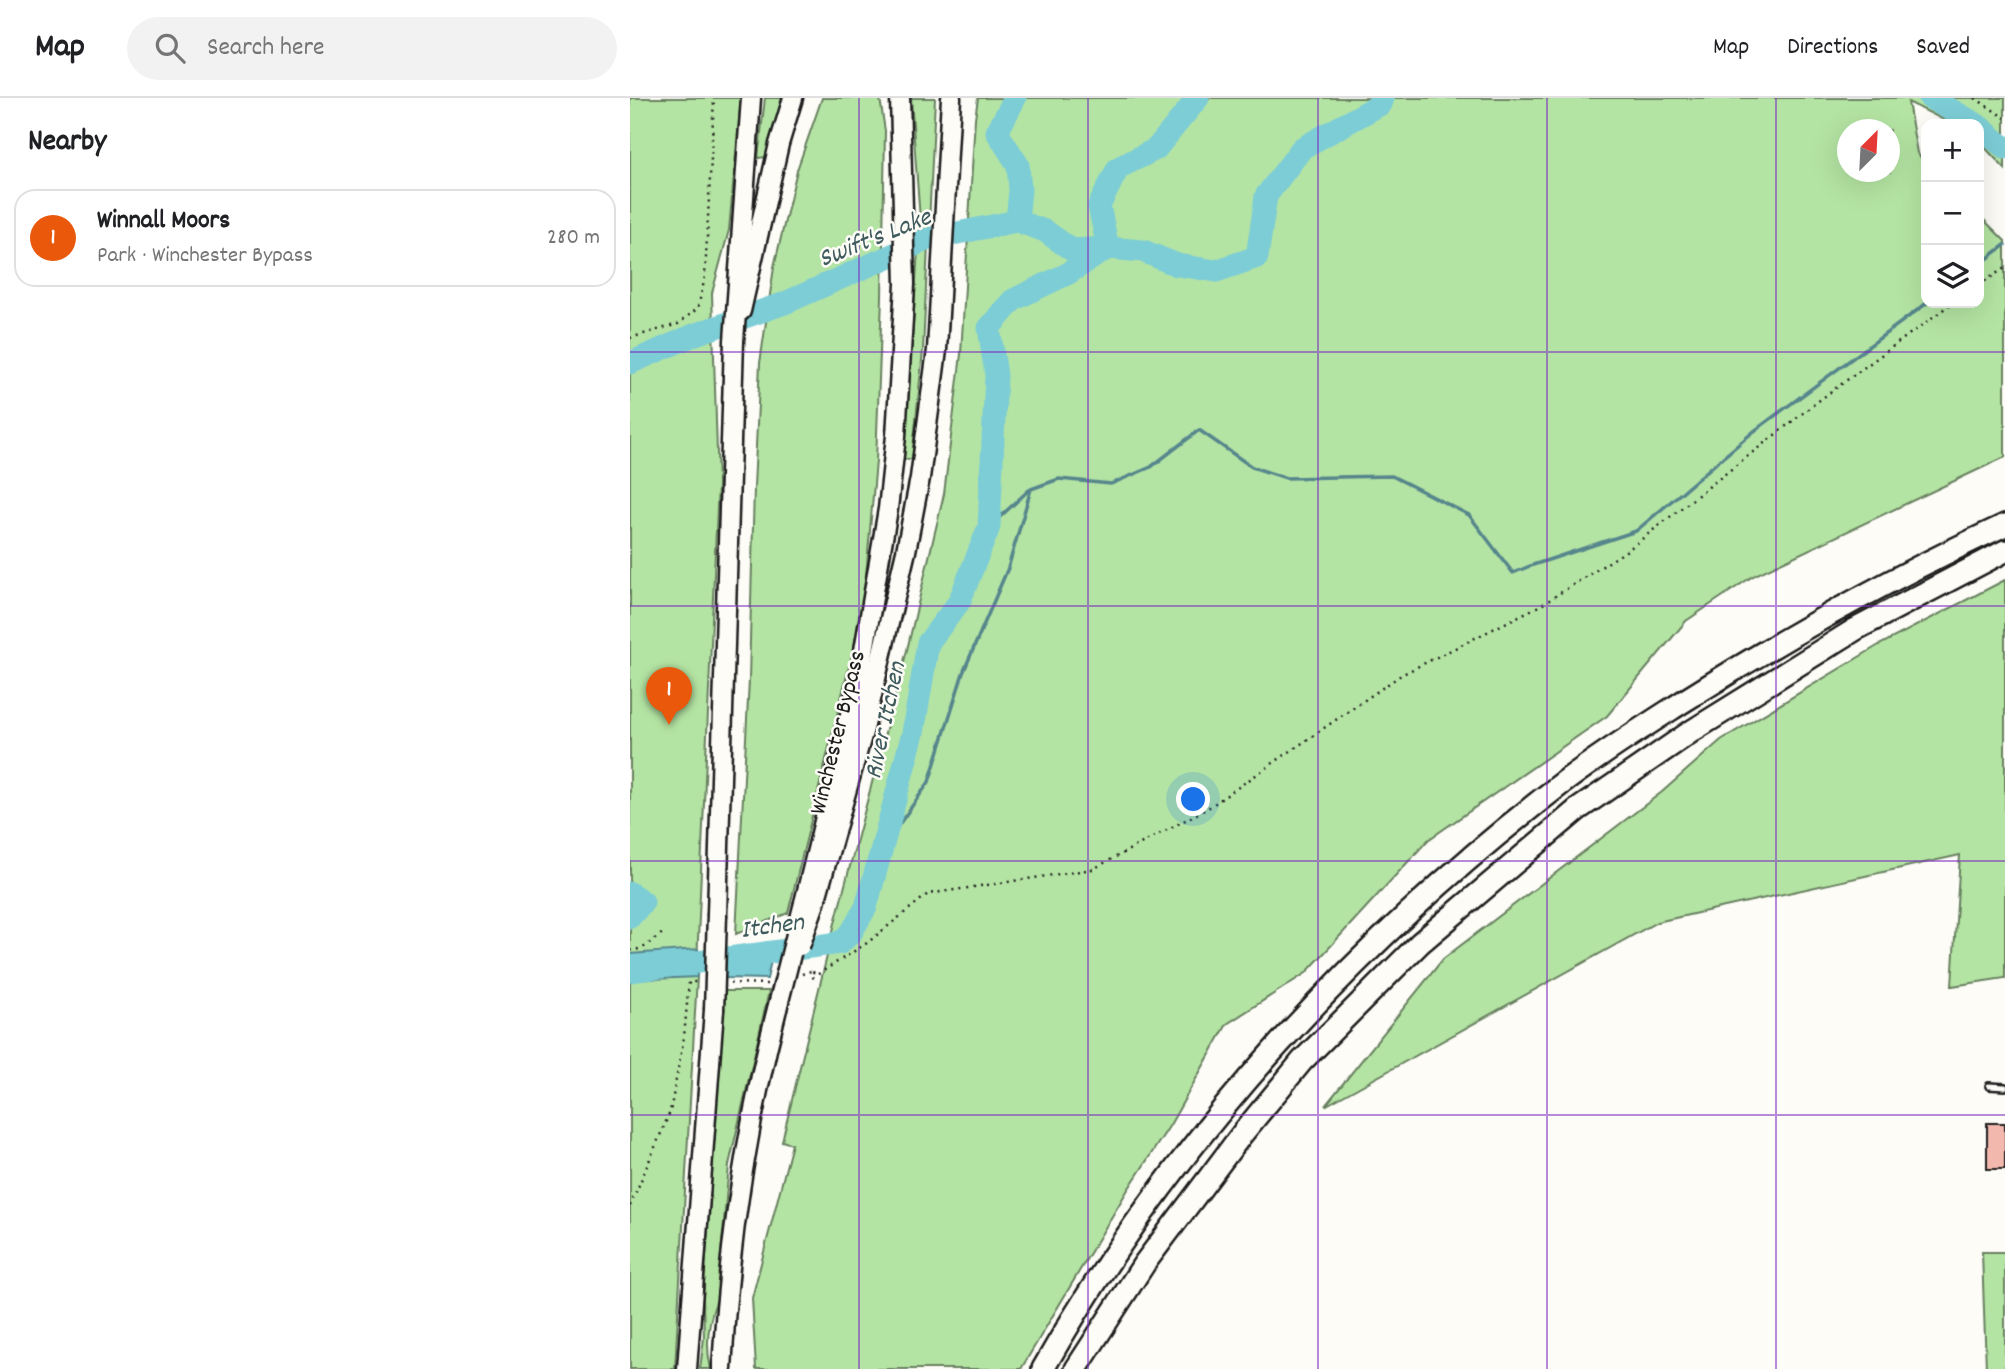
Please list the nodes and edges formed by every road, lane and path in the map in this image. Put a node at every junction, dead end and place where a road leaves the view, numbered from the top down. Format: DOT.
graph roads {
  1 [pos="714,98"];
  2 [pos="751,98"];
  3 [pos="793,98"];
  4 [pos="900,98"];
  5 [pos="951,98"];
  6 [pos="1976,98"];
  7 [pos="2005,118"];
  8 [pos="749,245"];
  9 [pos="2005,268"];
  10 [pos="1984,282"];
  11 [pos="1945,308"];
  12 [pos="630,338"];
  13 [pos="2005,524"];
  14 [pos="2005,551"];
  15 [pos="809,905"];
  16 [pos="664,932"];
  17 [pos="630,951"];
  18 [pos="793,977"];
  19 [pos="703,982"];
  20 [pos="730,983"];
  21 [pos="771,984"];
  22 [pos="1989,1087"];
  23 [pos="2005,1087"];
  24 [pos="630,1206"];
  25 [pos="687,1369"];
  26 [pos="722,1369"];
  27 [pos="1043,1369"];
  28 [pos="1076,1369"];
  1 -- 12 [label="path"];
  2 -- 8 [label="main road"];
  3 -- 8 [label="main road"];
  4 -- 15 [label="main road"];
  5 -- 15 [label="main road, Winchester Bypass"];
  6 -- 7 [label="path"];
  8 -- 25 [label="main road, bridge"];
  9 -- 10 [label="path"];
  11 -- 18 [label="path"];
  13 -- 27 [label="highway"];
  14 -- 28 [label="highway"];
  15 -- 26 [label="main road, bridge"];
  16 -- 17 [label="path"];
  19 -- 24 [label="path"];
  20 -- 21 [label="path"];
  22 -- 23 [label="lane"];
}
